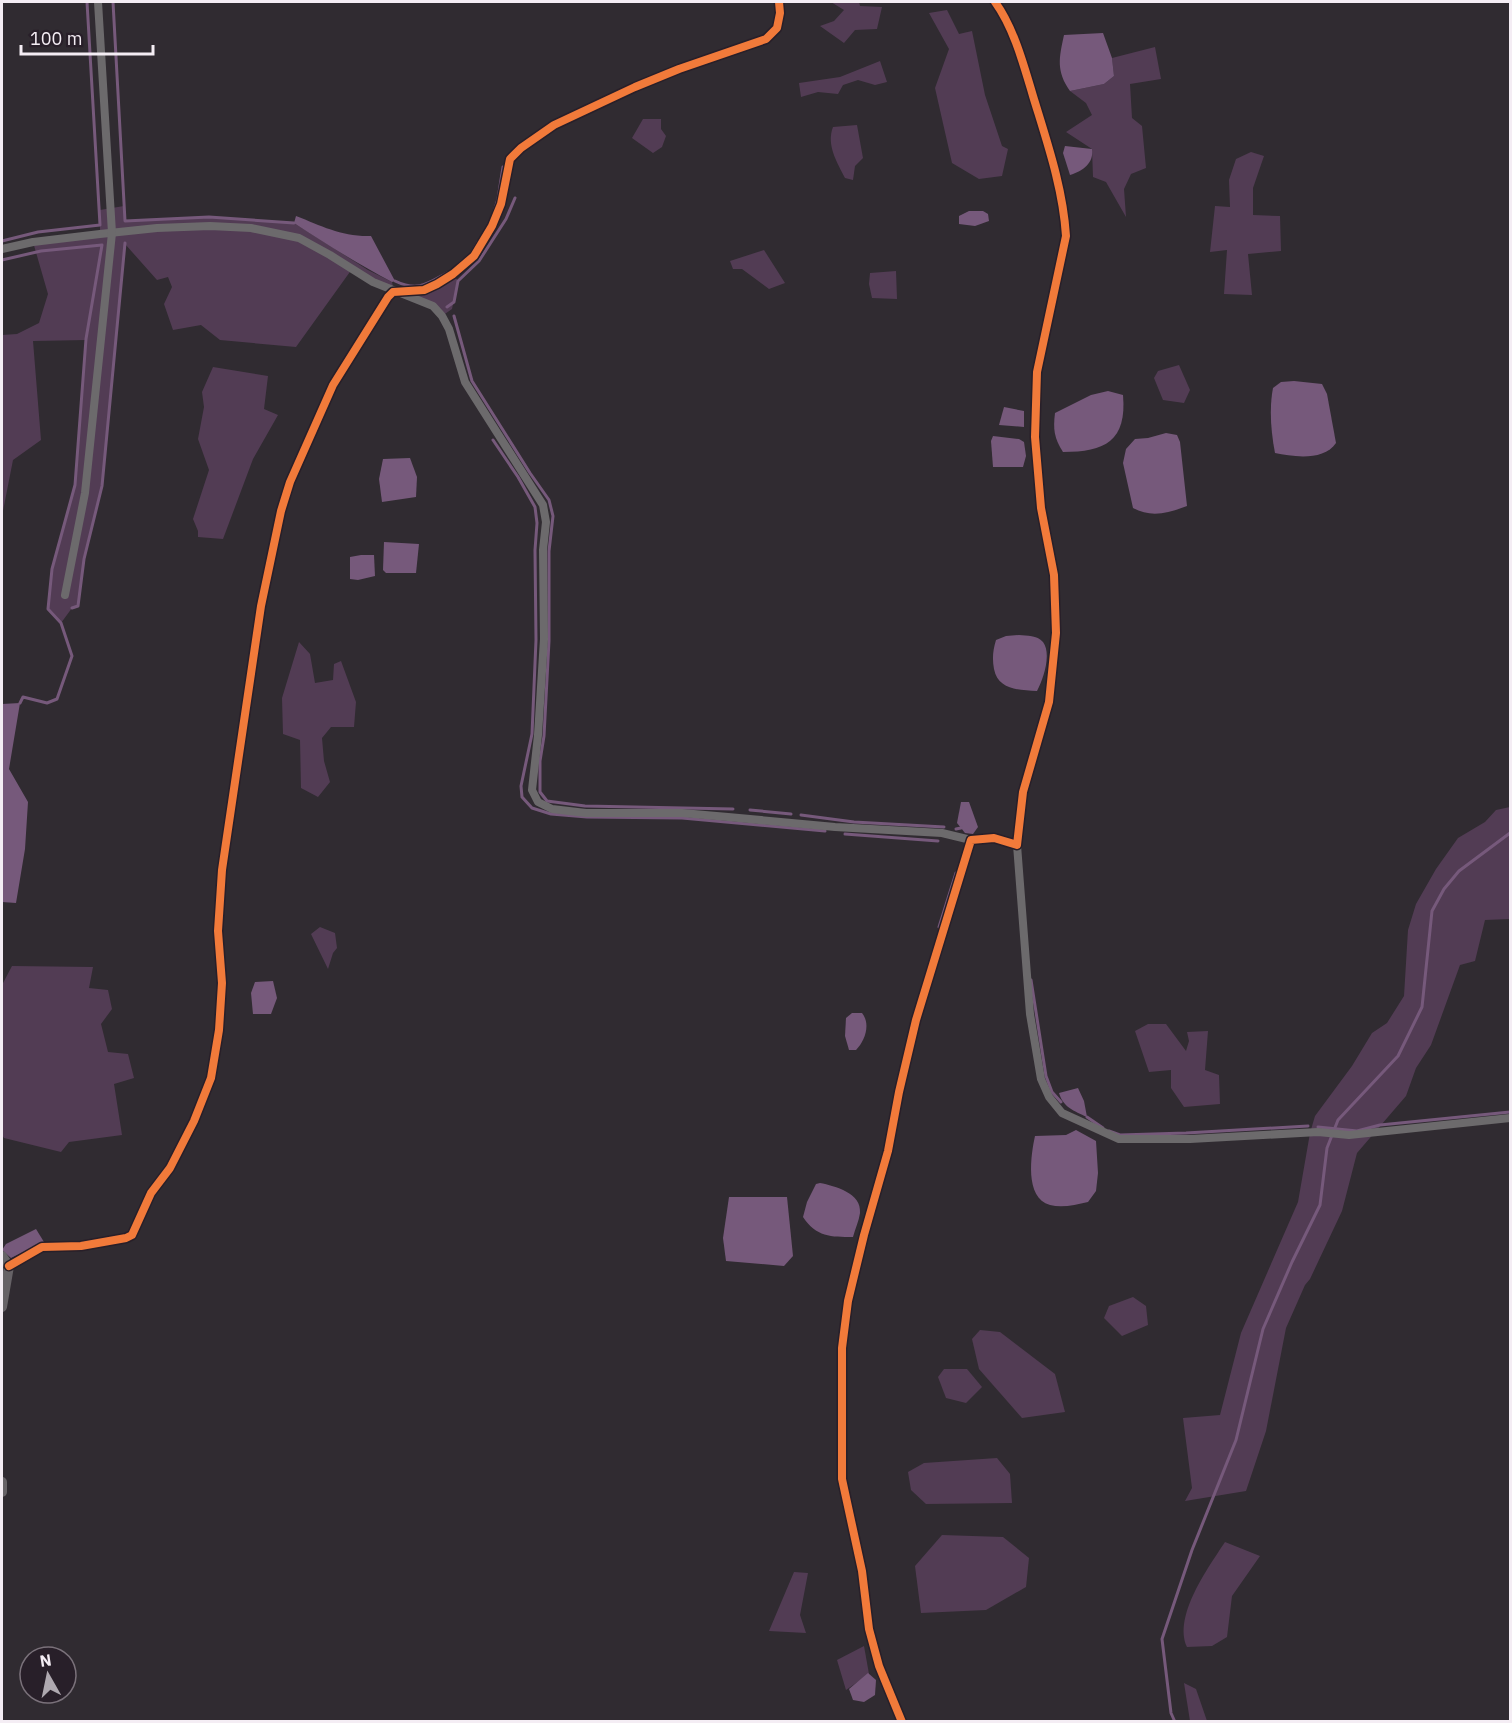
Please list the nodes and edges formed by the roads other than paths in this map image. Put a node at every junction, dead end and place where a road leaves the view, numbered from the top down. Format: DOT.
graph roads {
  1 [pos="98,2"];
  2 [pos="779,2"];
  3 [pos="995,2"];
  4 [pos="112,233"];
  5 [pos="2,249"];
  6 [pos="393,292"];
  7 [pos="65,595"];
  8 [pos="971,840"];
  9 [pos="1017,845"];
  10 [pos="1510,1119"];
  11 [pos="2,1256"];
  12 [pos="9,1266"];
  13 [pos="2,1307"];
  14 [pos="2,1482"];
  15 [pos="2,1492"];
  16 [pos="902,1722"];
  1 -- 4 [label="street"];
  2 -- 6 [label="street"];
  3 -- 9 [label="street"];
  4 -- 5 [label="street"];
  4 -- 6 [label="street"];
  4 -- 7 [label="street"];
  6 -- 8 [label="street"];
  6 -- 12 [label="street"];
  8 -- 9 [label="street"];
  8 -- 16 [label="street"];
  9 -- 10 [label="street"];
  11 -- 12 [label="street"];
  12 -- 13 [label="street"];
  14 -- 15 [label="street"];
}
